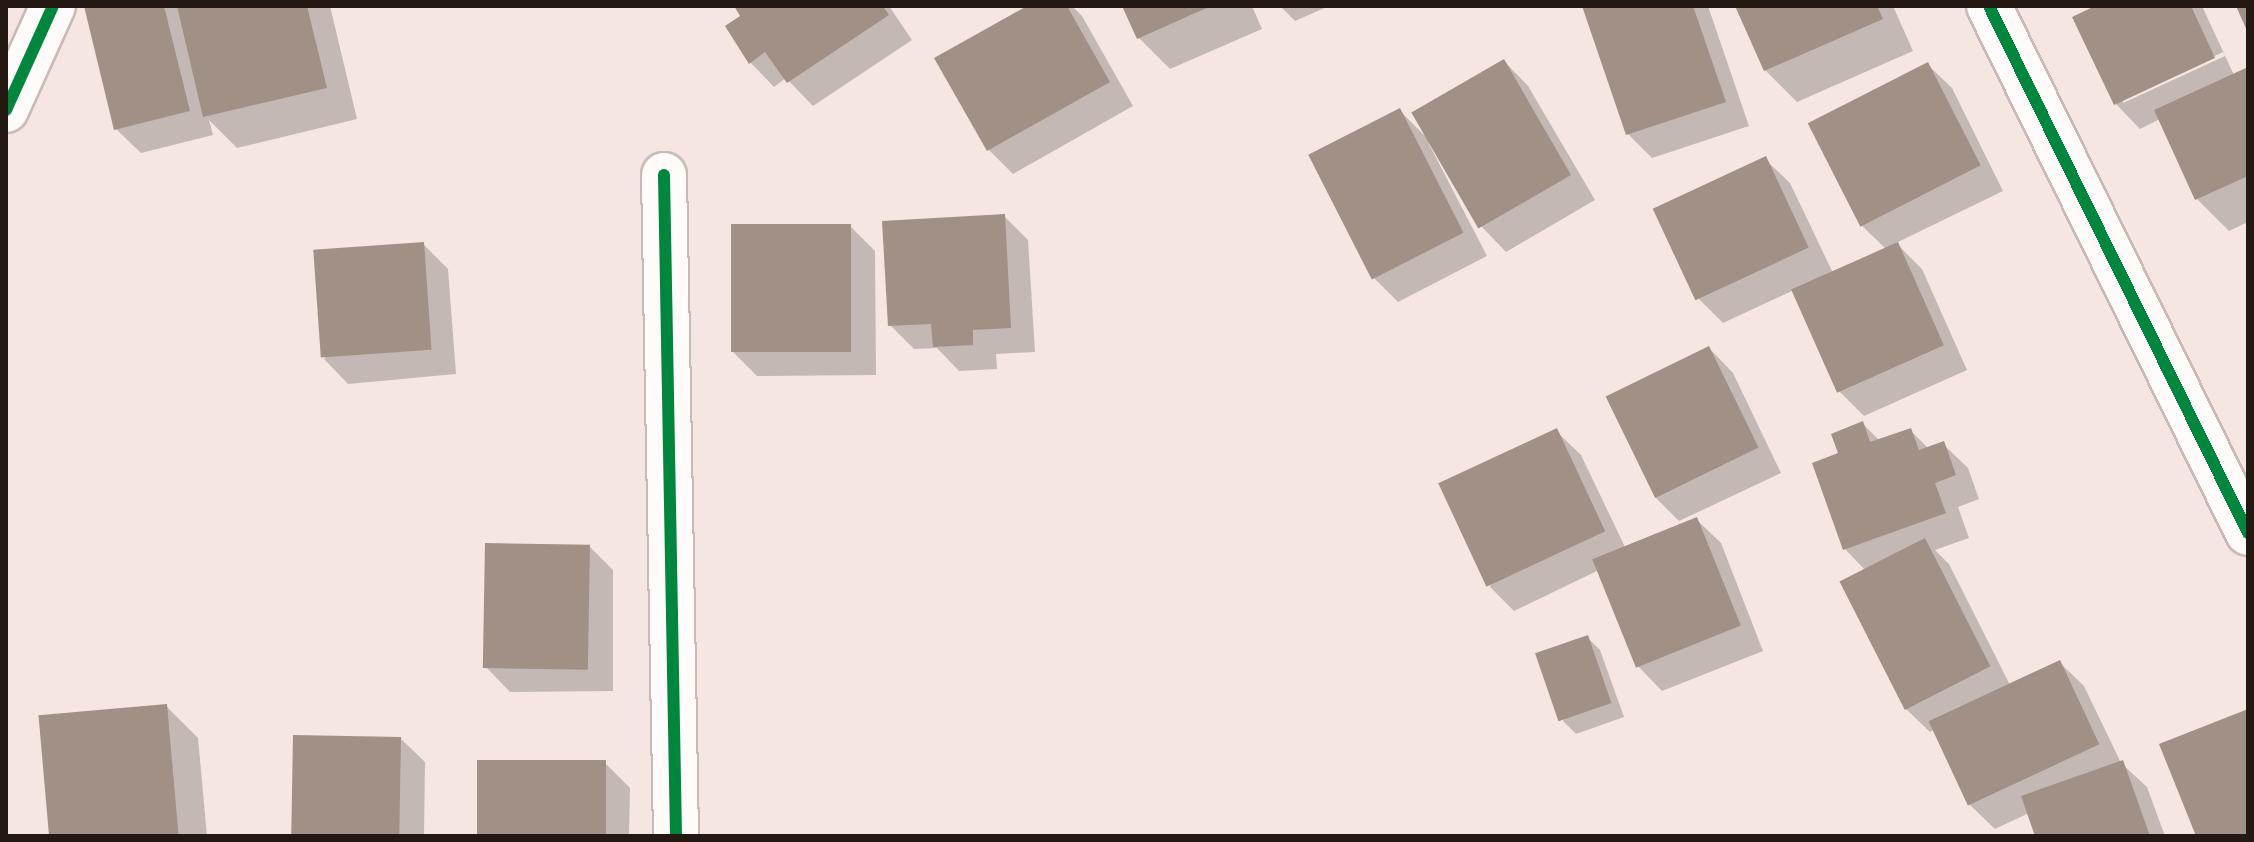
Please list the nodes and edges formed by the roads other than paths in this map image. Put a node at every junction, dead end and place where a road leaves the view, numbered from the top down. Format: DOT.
graph roads {
  1 [pos="53,6"];
  2 [pos="1989,6"];
  3 [pos="6,110"];
  4 [pos="664,175"];
  5 [pos="2248,533"];
  6 [pos="676,836"];
  1 -- 3 [label="street"];
  2 -- 5 [label="street"];
  4 -- 6 [label="street"];
}
